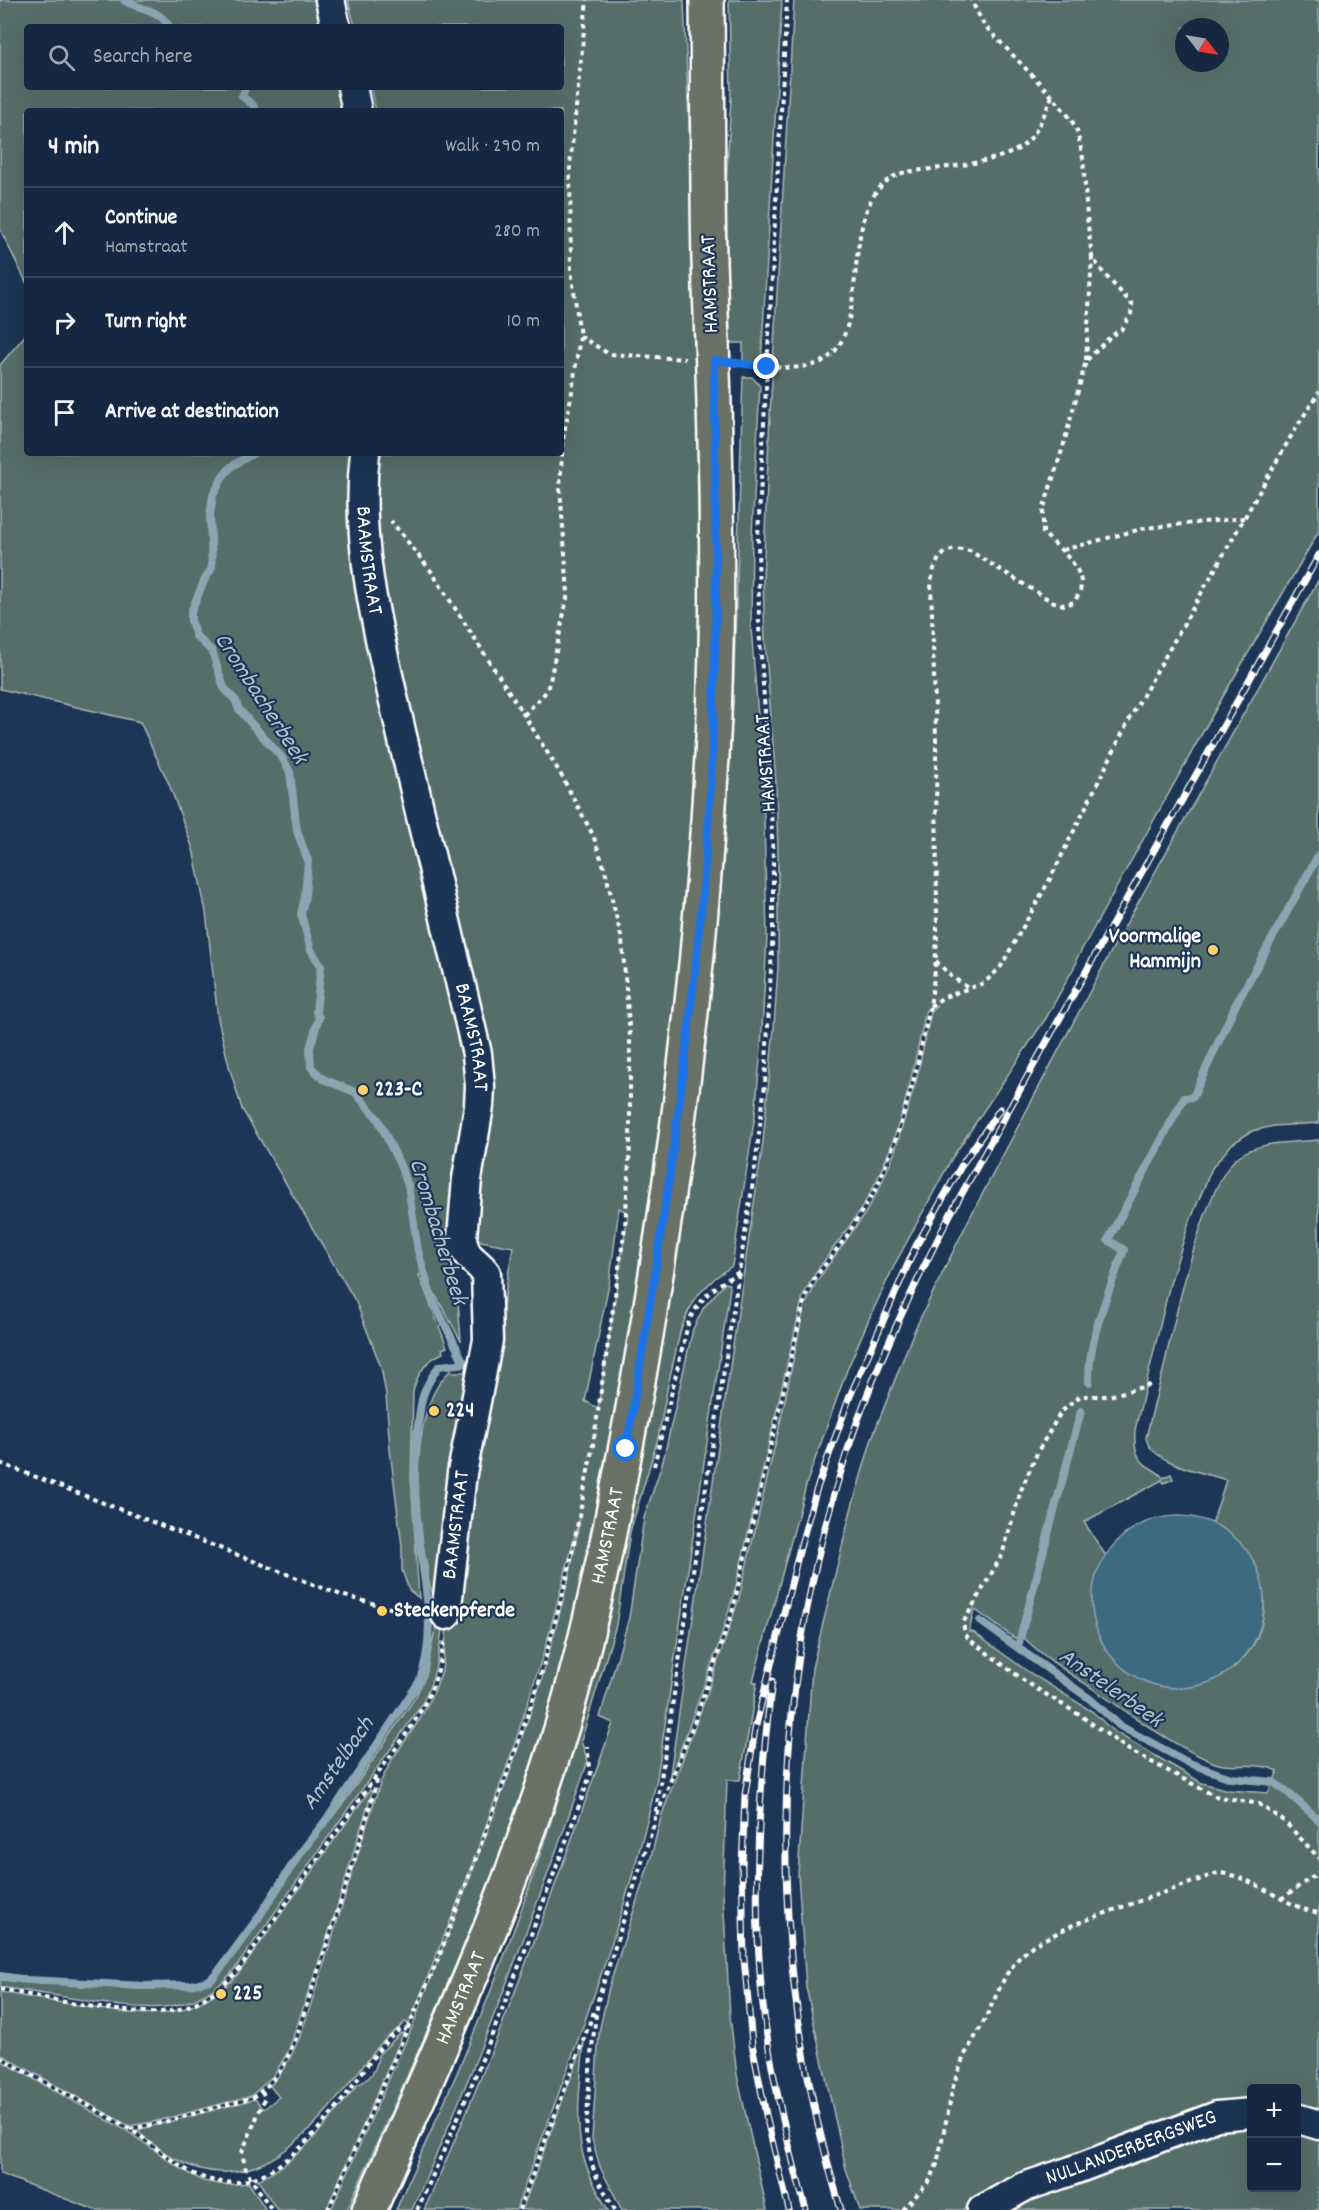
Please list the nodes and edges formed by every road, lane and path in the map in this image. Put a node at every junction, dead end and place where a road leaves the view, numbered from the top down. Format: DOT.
graph roads {
  1 [pos="330,0"];
  2 [pos="587,0"];
  3 [pos="707,0"];
  4 [pos="787,0"];
  5 [pos="971,0"];
  6 [pos="335,24"];
  7 [pos="353,90"];
  8 [pos="1052,96"];
  9 [pos="356,108"];
  10 [pos="1092,256"];
  11 [pos="580,336"];
  12 [pos="714,360"];
  13 [pos="1086,361"];
  14 [pos="767,367"];
  15 [pos="1319,392"];
  16 [pos="564,434"];
  17 [pos="365,456"];
  18 [pos="562,456"];
  19 [pos="1244,518"];
  20 [pos="362,520"];
  21 [pos="1063,550"];
  22 [pos="524,715"];
  23 [pos="936,961"];
  24 [pos="967,988"];
  25 [pos="930,1007"];
  26 [pos="1150,1385"];
  27 [pos="0,1463"];
  28 [pos="394,1609"];
  29 [pos="446,1615"];
  30 [pos="379,1774"];
  31 [pos="654,1824"];
  32 [pos="1319,1858"];
  33 [pos="1319,1872"];
  34 [pos="1281,1899"];
  35 [pos="1319,1913"];
  36 [pos="0,1989"];
  37 [pos="598,2000"];
  38 [pos="407,2030"];
  39 [pos="0,2058"];
  40 [pos="262,2091"];
  41 [pos="1247,2113"];
  42 [pos="1301,2120"];
  43 [pos="1319,2125"];
  44 [pos="129,2129"];
  45 [pos="252,2179"];
  46 [pos="272,2210"];
  47 [pos="328,2210"];
  48 [pos="369,2210"];
  49 [pos="519,2210"];
  50 [pos="615,2210"];
  51 [pos="903,2210"];
  52 [pos="982,2210"];
  1 -- 6 [label="street"];
  2 -- 11 [label="path"];
  3 -- 12 [label="main road, HAMSTRAAT"];
  4 -- 14 [label="path, HAMSTRAAT"];
  5 -- 8 [label="path"];
  7 -- 9 [label="street"];
  8 -- 10 [label="path"];
  8 -- 14 [label="path"];
  10 -- 13 [label="path"];
  10 -- 13 [label="path"];
  11 -- 12 [label="path"];
  11 -- 16 [label="path"];
  12 -- 14 [label="path"];
  12 -- 48 [label="main road, HAMSTRAAT"];
  13 -- 21 [label="path"];
  14 -- 31 [label="path, HAMSTRAAT"];
  15 -- 19 [label="path"];
  17 -- 20 [label="street, BAAMSTRAAT"];
  18 -- 22 [label="path"];
  19 -- 21 [label="path"];
  19 -- 24 [label="path"];
  20 -- 22 [label="path"];
  20 -- 29 [label="street, BAAMSTRAAT"];
  21 -- 23 [label="path"];
  22 -- 38 [label="path"];
  23 -- 24 [label="path"];
  23 -- 25 [label="path"];
  24 -- 25 [label="path"];
  25 -- 31 [label="path"];
  26 -- 32 [label="path"];
  27 -- 28 [label="path"];
  29 -- 30 [label="path"];
  30 -- 36 [label="path"];
  30 -- 40 [label="path"];
  31 -- 37 [label="path"];
  33 -- 34 [label="path"];
  34 -- 35 [label="path"];
  34 -- 51 [label="path"];
  37 -- 49 [label="path"];
  37 -- 50 [label="path"];
  38 -- 45 [label="path"];
  38 -- 47 [label="path"];
  39 -- 44 [label="path"];
  40 -- 44 [label="path"];
  40 -- 45 [label="path"];
  41 -- 52 [label="street, NULLANDERBERGSWEG"];
  42 -- 43 [label="street"];
  44 -- 45 [label="path"];
  45 -- 46 [label="path"];
}
